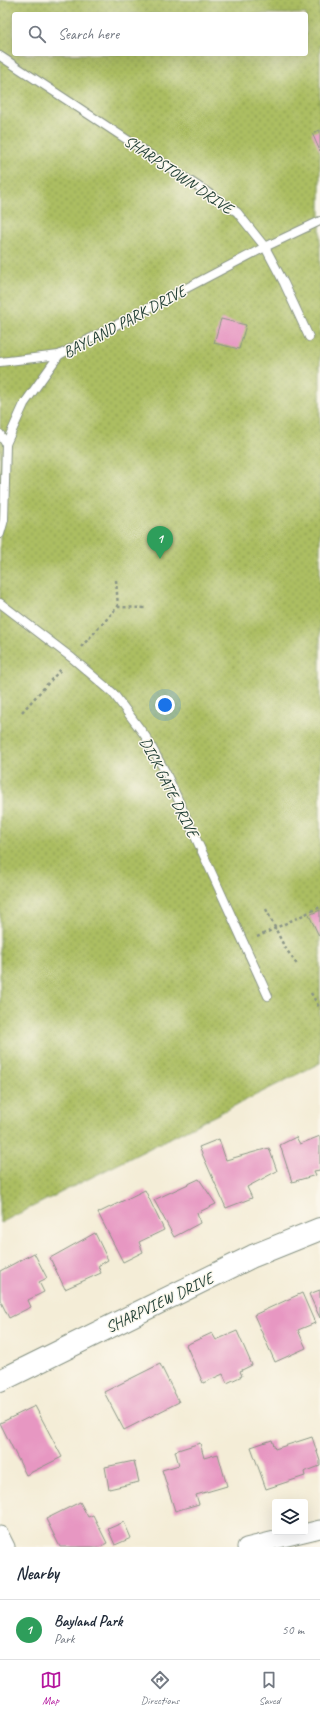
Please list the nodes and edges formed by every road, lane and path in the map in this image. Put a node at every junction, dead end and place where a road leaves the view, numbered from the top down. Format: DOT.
graph roads {
  1 [pos="0,56"];
  2 [pos="320,221"];
  3 [pos="265,247"];
  4 [pos="309,337"];
  5 [pos="59,355"];
  6 [pos="0,362"];
  7 [pos="0,434"];
  8 [pos="6,444"];
  9 [pos="0,534"];
  10 [pos="116,580"];
  11 [pos="0,603"];
  12 [pos="118,607"];
  13 [pos="145,608"];
  14 [pos="80,648"];
  15 [pos="63,667"];
  16 [pos="22,712"];
  17 [pos="320,907"];
  18 [pos="266,909"];
  19 [pos="275,928"];
  20 [pos="255,938"];
  21 [pos="298,966"];
  22 [pos="311,993"];
  23 [pos="268,996"];
  24 [pos="320,1009"];
  25 [pos="320,1228"];
  26 [pos="0,1381"];
  27 [pos="320,1529"];
  28 [pos="0,1535"];
  29 [pos="6,1547"];
  30 [pos="246,1547"];
  1 -- 3 [label="lane, SHARPSTOWN DRIVE"];
  2 -- 3 [label="lane, BAYLAND PARK DRIVE"];
  3 -- 4 [label="lane, SHARPSTOWN DRIVE"];
  3 -- 5 [label="lane, BAYLAND PARK DRIVE"];
  5 -- 6 [label="lane"];
  5 -- 8 [label="lane, BAYLAND PARK DRIVE"];
  7 -- 8 [label="lane"];
  8 -- 9 [label="lane, BAYLAND PARK DRIVE"];
  10 -- 12 [label="path"];
  11 -- 23 [label="lane, DICK GATE DRIVE"];
  12 -- 13 [label="path"];
  12 -- 14 [label="path"];
  15 -- 16 [label="path"];
  17 -- 19 [label="path"];
  18 -- 19 [label="path"];
  19 -- 20 [label="path"];
  19 -- 21 [label="path"];
  22 -- 24 [label="path"];
  25 -- 26 [label="street, SHARPVIEW DRIVE"];
  27 -- 30 [label="street"];
  28 -- 29 [label="street"];
}
